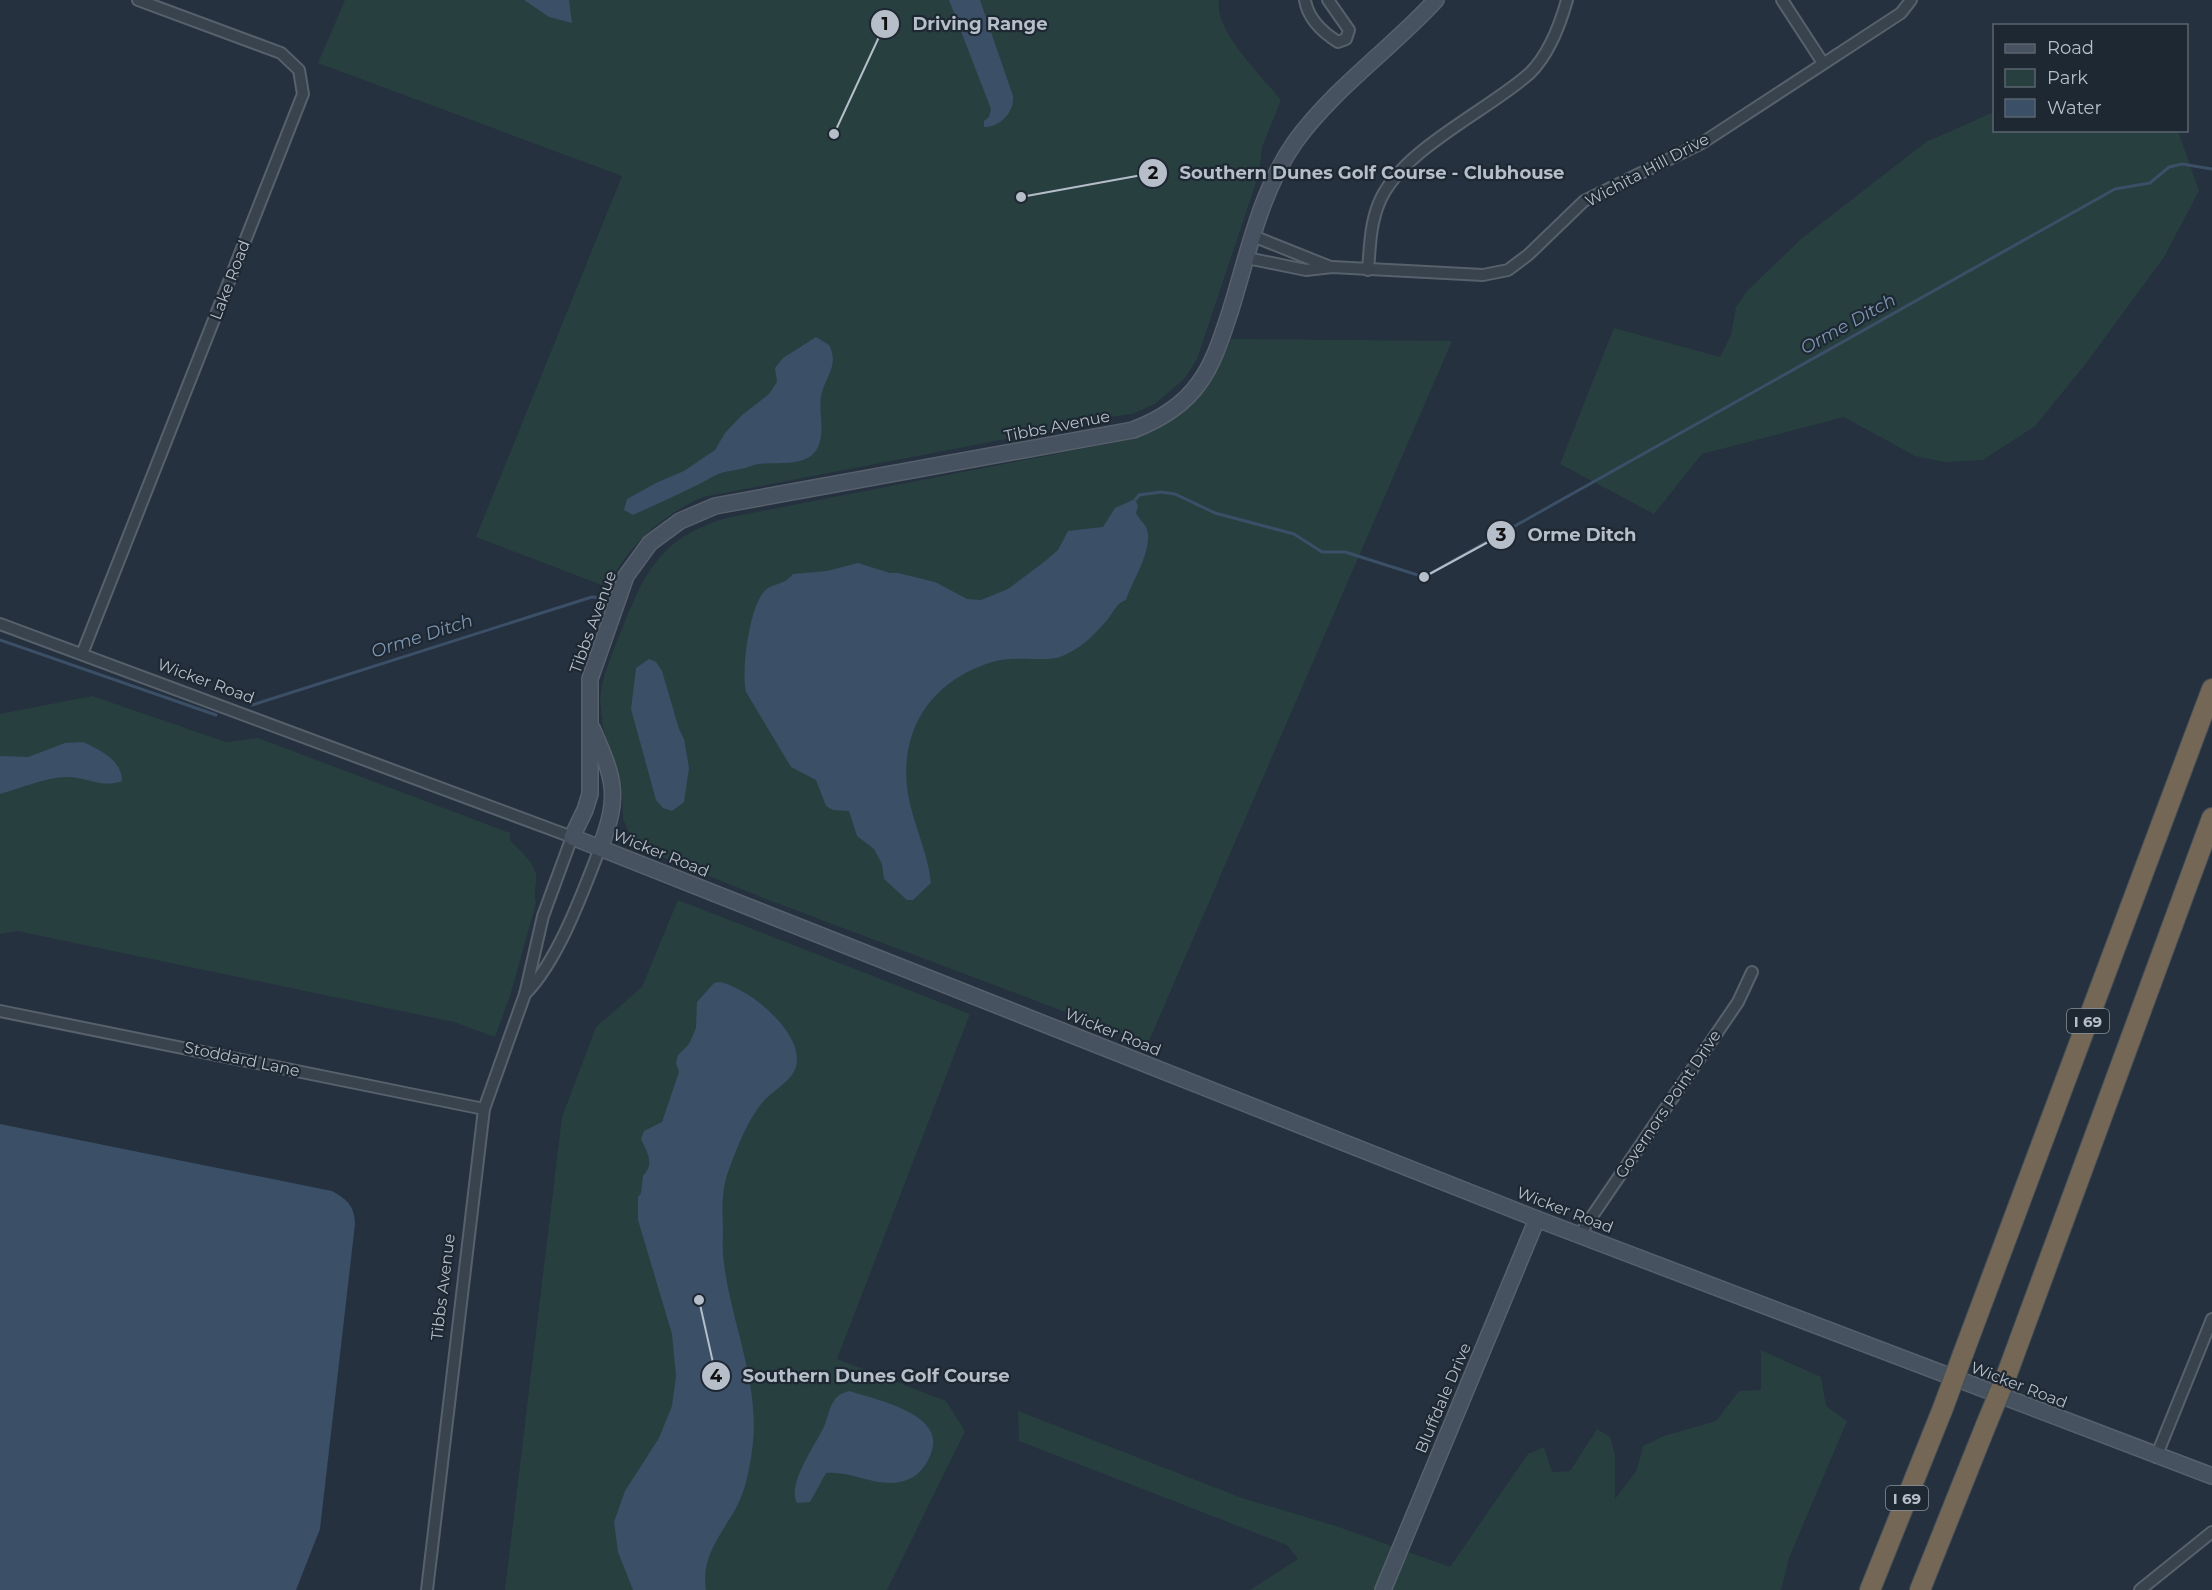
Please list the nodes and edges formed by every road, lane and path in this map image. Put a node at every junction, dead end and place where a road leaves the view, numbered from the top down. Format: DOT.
graph roads {
  1 [pos="138,0"];
  2 [pos="1305,0"];
  3 [pos="1328,0"];
  4 [pos="1436,0"];
  5 [pos="1566,0"];
  6 [pos="1782,0"];
  7 [pos="1911,0"];
  8 [pos="1823,63"];
  9 [pos="1253,236"];
  10 [pos="1247,258"];
  11 [pos="1332,267"];
  12 [pos="1368,270"];
  13 [pos="0,624"];
  14 [pos="82,654"];
  15 [pos="2212,689"];
  16 [pos="588,720"];
  17 [pos="2212,818"];
  18 [pos="572,837"];
  19 [pos="600,848"];
  20 [pos="1752,972"];
  21 [pos="525,994"];
  22 [pos="0,1011"];
  23 [pos="484,1109"];
  24 [pos="1537,1219"];
  25 [pos="1580,1234"];
  26 [pos="2212,1320"];
  27 [pos="2156,1457"];
  28 [pos="2212,1476"];
  29 [pos="2212,1532"];
  30 [pos="1871,1589"];
  31 [pos="427,1590"];
  32 [pos="1383,1590"];
  33 [pos="1920,1590"];
  34 [pos="2139,1590"];
  1 -- 14 [label="street, Lake Road"];
  2 -- 3 [label="street"];
  4 -- 9 [label="street, Tibbs Avenue"];
  5 -- 12 [label="street"];
  6 -- 8 [label="street"];
  7 -- 8 [label="street, Wichita Hill Drive"];
  8 -- 12 [label="street, Wichita Hill Drive"];
  9 -- 10 [label="street, Tibbs Avenue"];
  9 -- 11 [label="street, Wichita Hill Drive"];
  10 -- 11 [label="street, Wichita Hill Drive"];
  10 -- 16 [label="street, Tibbs Avenue"];
  11 -- 12 [label="street, Wichita Hill Drive"];
  13 -- 14 [label="street, Wicker Road"];
  14 -- 18 [label="street, Wicker Road"];
  15 -- 30 [label="highway, I 69, bridge"];
  16 -- 18 [label="street, Tibbs Avenue"];
  16 -- 19 [label="street, Tibbs Avenue"];
  17 -- 33 [label="highway, I 69, bridge"];
  18 -- 19 [label="street, Wicker Road"];
  18 -- 21 [label="street, Tibbs Avenue"];
  19 -- 21 [label="street, Tibbs Avenue"];
  19 -- 24 [label="street, Wicker Road"];
  20 -- 25 [label="street, Governors Point Drive"];
  21 -- 23 [label="street, Tibbs Avenue"];
  22 -- 23 [label="street, Stoddard Lane"];
  23 -- 31 [label="street, Tibbs Avenue"];
  24 -- 25 [label="street, Wicker Road"];
  24 -- 32 [label="street, Bluffdale Drive"];
  25 -- 27 [label="street, Wicker Road"];
  26 -- 27 [label="street"];
  27 -- 28 [label="street, Wicker Road"];
  29 -- 34 [label="street"];
}
